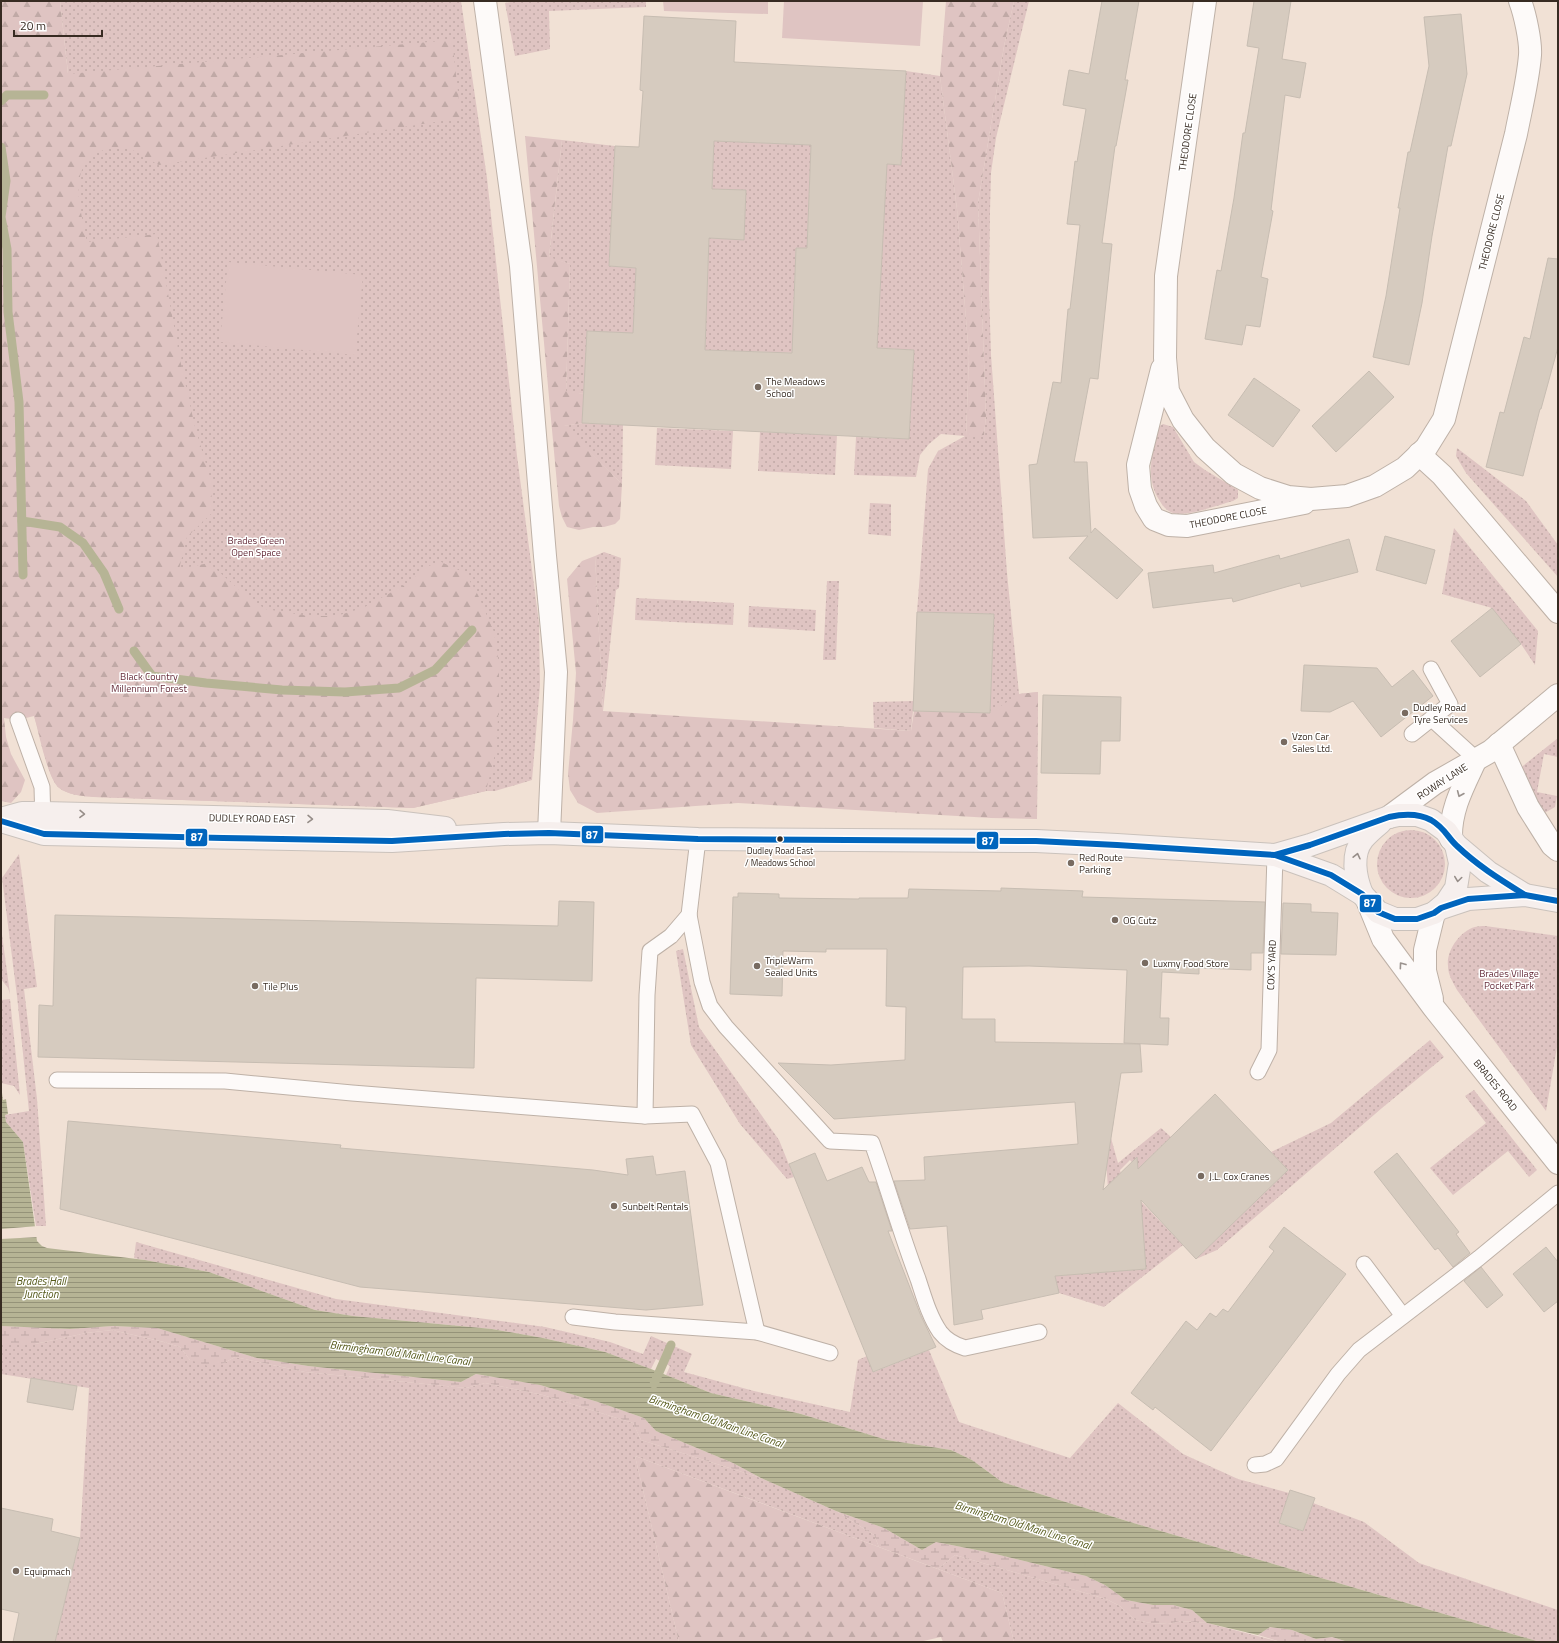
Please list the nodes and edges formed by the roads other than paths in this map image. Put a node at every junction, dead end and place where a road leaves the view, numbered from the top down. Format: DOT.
graph roads {
  1 [pos="486,1"];
  2 [pos="1205,1"];
  3 [pos="1520,1"];
  4 [pos="1165,358"];
  5 [pos="1419,454"];
  6 [pos="1327,498"];
  7 [pos="1558,612"];
  8 [pos="1431,669"];
  9 [pos="1558,695"];
  10 [pos="1432,719"];
  11 [pos="18,720"];
  12 [pos="1412,734"];
  13 [pos="1499,744"];
  14 [pos="1476,759"];
  15 [pos="1,820"];
  16 [pos="1385,820"];
  17 [pos="43,823"];
  18 [pos="549,833"];
  19 [pos="698,838"];
  20 [pos="1453,842"];
  21 [pos="1558,850"];
  22 [pos="1275,855"];
  23 [pos="1525,895"];
  24 [pos="1364,897"];
  25 [pos="1558,901"];
  26 [pos="1437,910"];
  27 [pos="689,915"];
  28 [pos="1434,1008"];
  29 [pos="1258,1072"];
  30 [pos="58,1080"];
  31 [pos="646,1116"];
  32 [pos="1558,1163"];
  33 [pos="1558,1194"];
  34 [pos="1364,1264"];
  35 [pos="1403,1316"];
  36 [pos="573,1317"];
  37 [pos="757,1332"];
  38 [pos="1039,1332"];
  39 [pos="830,1353"];
  40 [pos="1255,1465"];
  1 -- 18 [label="street"];
  2 -- 4 [label="street, THEODORE CLOSE"];
  3 -- 5 [label="street, THEODORE CLOSE"];
  4 -- 6 [label="street, THEODORE CLOSE"];
  4 -- 6 [label="street, THEODORE CLOSE"];
  5 -- 6 [label="street, THEODORE CLOSE"];
  5 -- 7 [label="street"];
  8 -- 10 [label="lane"];
  9 -- 13 [label="street, ROWAY LANE"];
  10 -- 12 [label="lane"];
  10 -- 14 [label="lane"];
  11 -- 17 [label="lane"];
  13 -- 14 [label="street, ROWAY LANE"];
  13 -- 21 [label="street"];
  14 -- 16 [label="street, ROWAY LANE"];
  14 -- 20 [label="street, ROWAY LANE, one-way"];
  15 -- 17 [label="main road, DUDLEY ROAD EAST"];
  16 -- 20 [label="main road, DUDLEY ROAD EAST"];
  16 -- 22 [label="main road, DUDLEY ROAD EAST"];
  24 -- 16 [label="main road, DUDLEY ROAD EAST, one-way"];
  17 -- 18 [label="main road, DUDLEY ROAD EAST"];
  18 -- 19 [label="main road, DUDLEY ROAD EAST"];
  19 -- 22 [label="main road, DUDLEY ROAD EAST"];
  19 -- 27 [label="lane"];
  20 -- 23 [label="main road, DUDLEY ROAD EAST"];
  20 -- 26 [label="main road, one-way"];
  22 -- 24 [label="main road, DUDLEY ROAD EAST"];
  22 -- 29 [label="lane, COX'S YARD"];
  23 -- 25 [label="main road, DUDLEY ROAD EAST"];
  23 -- 26 [label="main road, DUDLEY ROAD EAST"];
  24 -- 26 [label="main road, DUDLEY ROAD EAST"];
  28 -- 24 [label="street, BRADES ROAD, one-way"];
  26 -- 28 [label="street, BRADES ROAD"];
  27 -- 31 [label="lane"];
  27 -- 38 [label="lane"];
  28 -- 32 [label="street, BRADES ROAD"];
  30 -- 31 [label="lane"];
  31 -- 37 [label="lane"];
  33 -- 35 [label="lane"];
  34 -- 35 [label="lane"];
  35 -- 40 [label="lane"];
  36 -- 37 [label="lane"];
  37 -- 39 [label="lane"];
}
